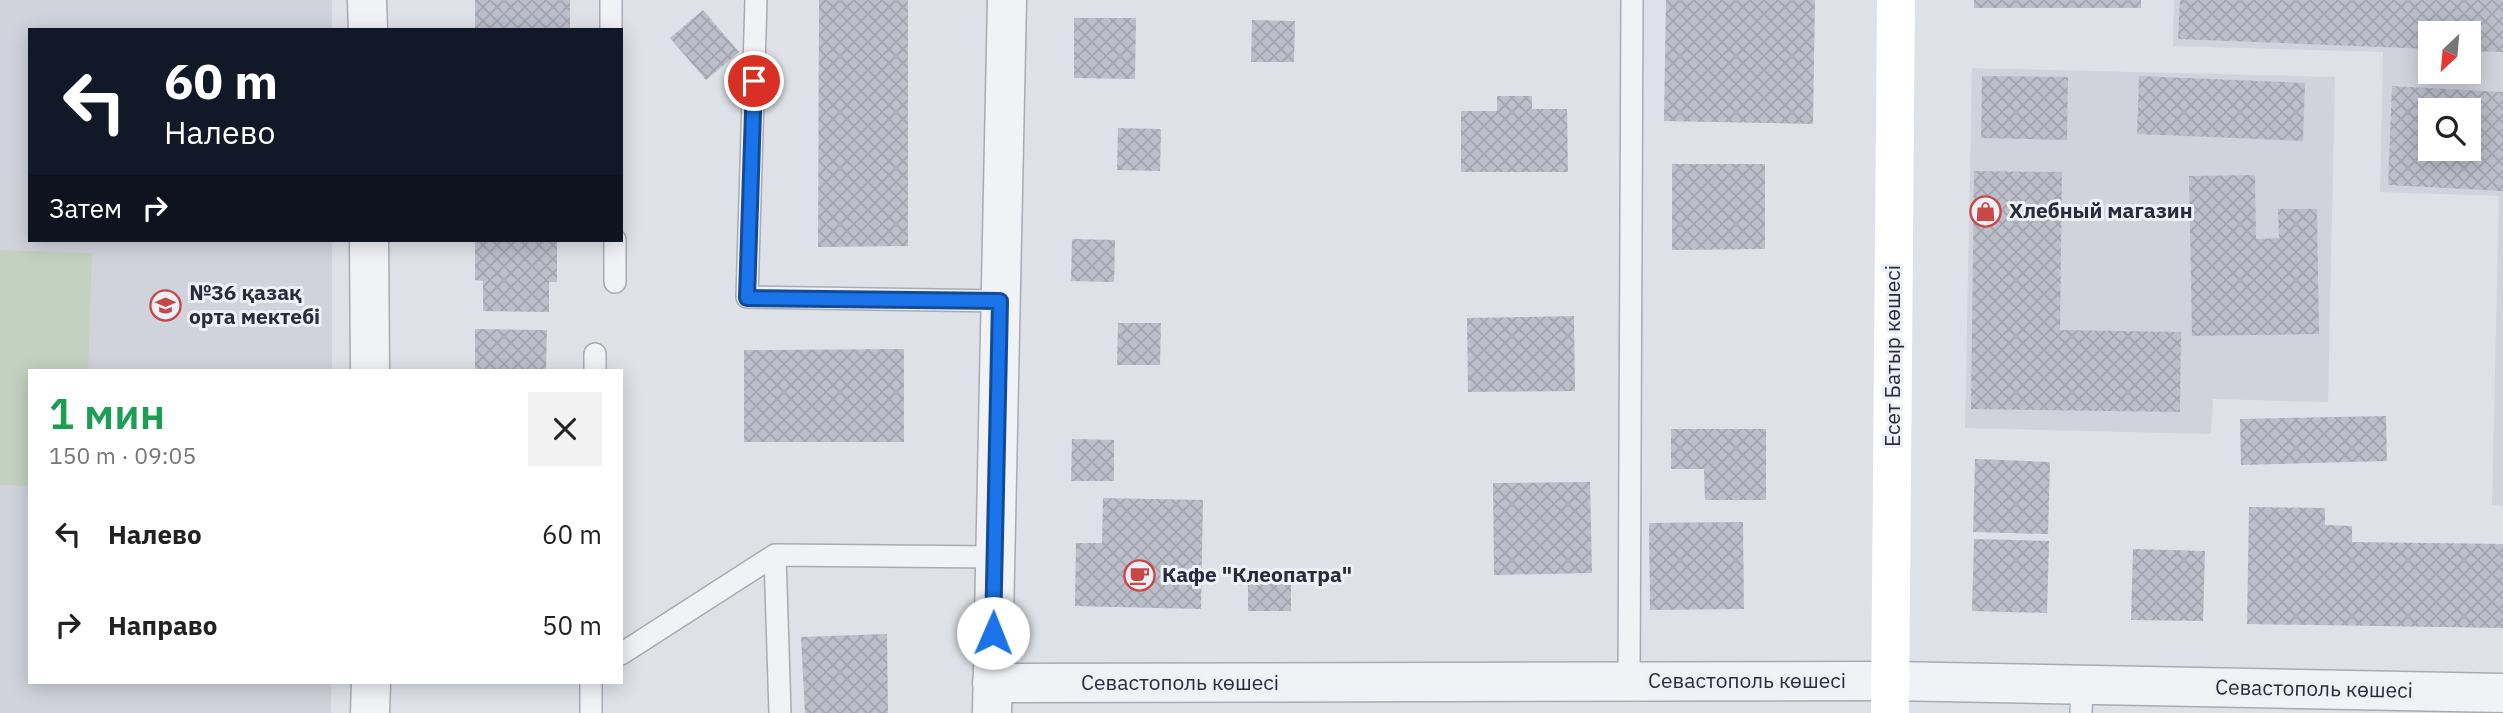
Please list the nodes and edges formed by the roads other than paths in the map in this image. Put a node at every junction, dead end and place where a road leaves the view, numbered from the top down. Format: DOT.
graph roads {
  1 [pos="367,0"];
  2 [pos="611,0"];
  3 [pos="756,0"];
  4 [pos="1007,0"];
  5 [pos="1632,0"];
  6 [pos="1896,0"];
  7 [pos="368,28"];
  8 [pos="611,28"];
  9 [pos="369,242"];
  10 [pos="615,242"];
  11 [pos="615,282"];
  12 [pos="1000,301"];
  13 [pos="370,369"];
  14 [pos="775,555"];
  15 [pos="995,557"];
  16 [pos="623,653"];
  17 [pos="1629,681"];
  18 [pos="371,684"];
  19 [pos="591,684"];
  20 [pos="2503,693"];
  21 [pos="1890,697"];
  22 [pos="992,698"];
  23 [pos="2082,699"];
  24 [pos="370,713"];
  25 [pos="591,713"];
  26 [pos="780,713"];
  1 -- 7 [label="street"];
  2 -- 8 [label="lane"];
  3 -- 12 [label="lane"];
  4 -- 12 [label="street"];
  5 -- 17 [label="lane"];
  6 -- 21 [label="street, Есет Батыр көшесі"];
  9 -- 13 [label="street"];
  10 -- 11 [label="lane"];
  12 -- 15 [label="street"];
  14 -- 15 [label="lane"];
  14 -- 16 [label="lane"];
  14 -- 26 [label="lane"];
  15 -- 22 [label="street"];
  17 -- 21 [label="street, Севастополь көшесі"];
  17 -- 22 [label="street, Севастополь көшесі"];
  18 -- 24 [label="street"];
  19 -- 25 [label="lane"];
  20 -- 23 [label="street, Севастополь көшесі"];
  21 -- 23 [label="street, Севастополь көшесі"];
}
